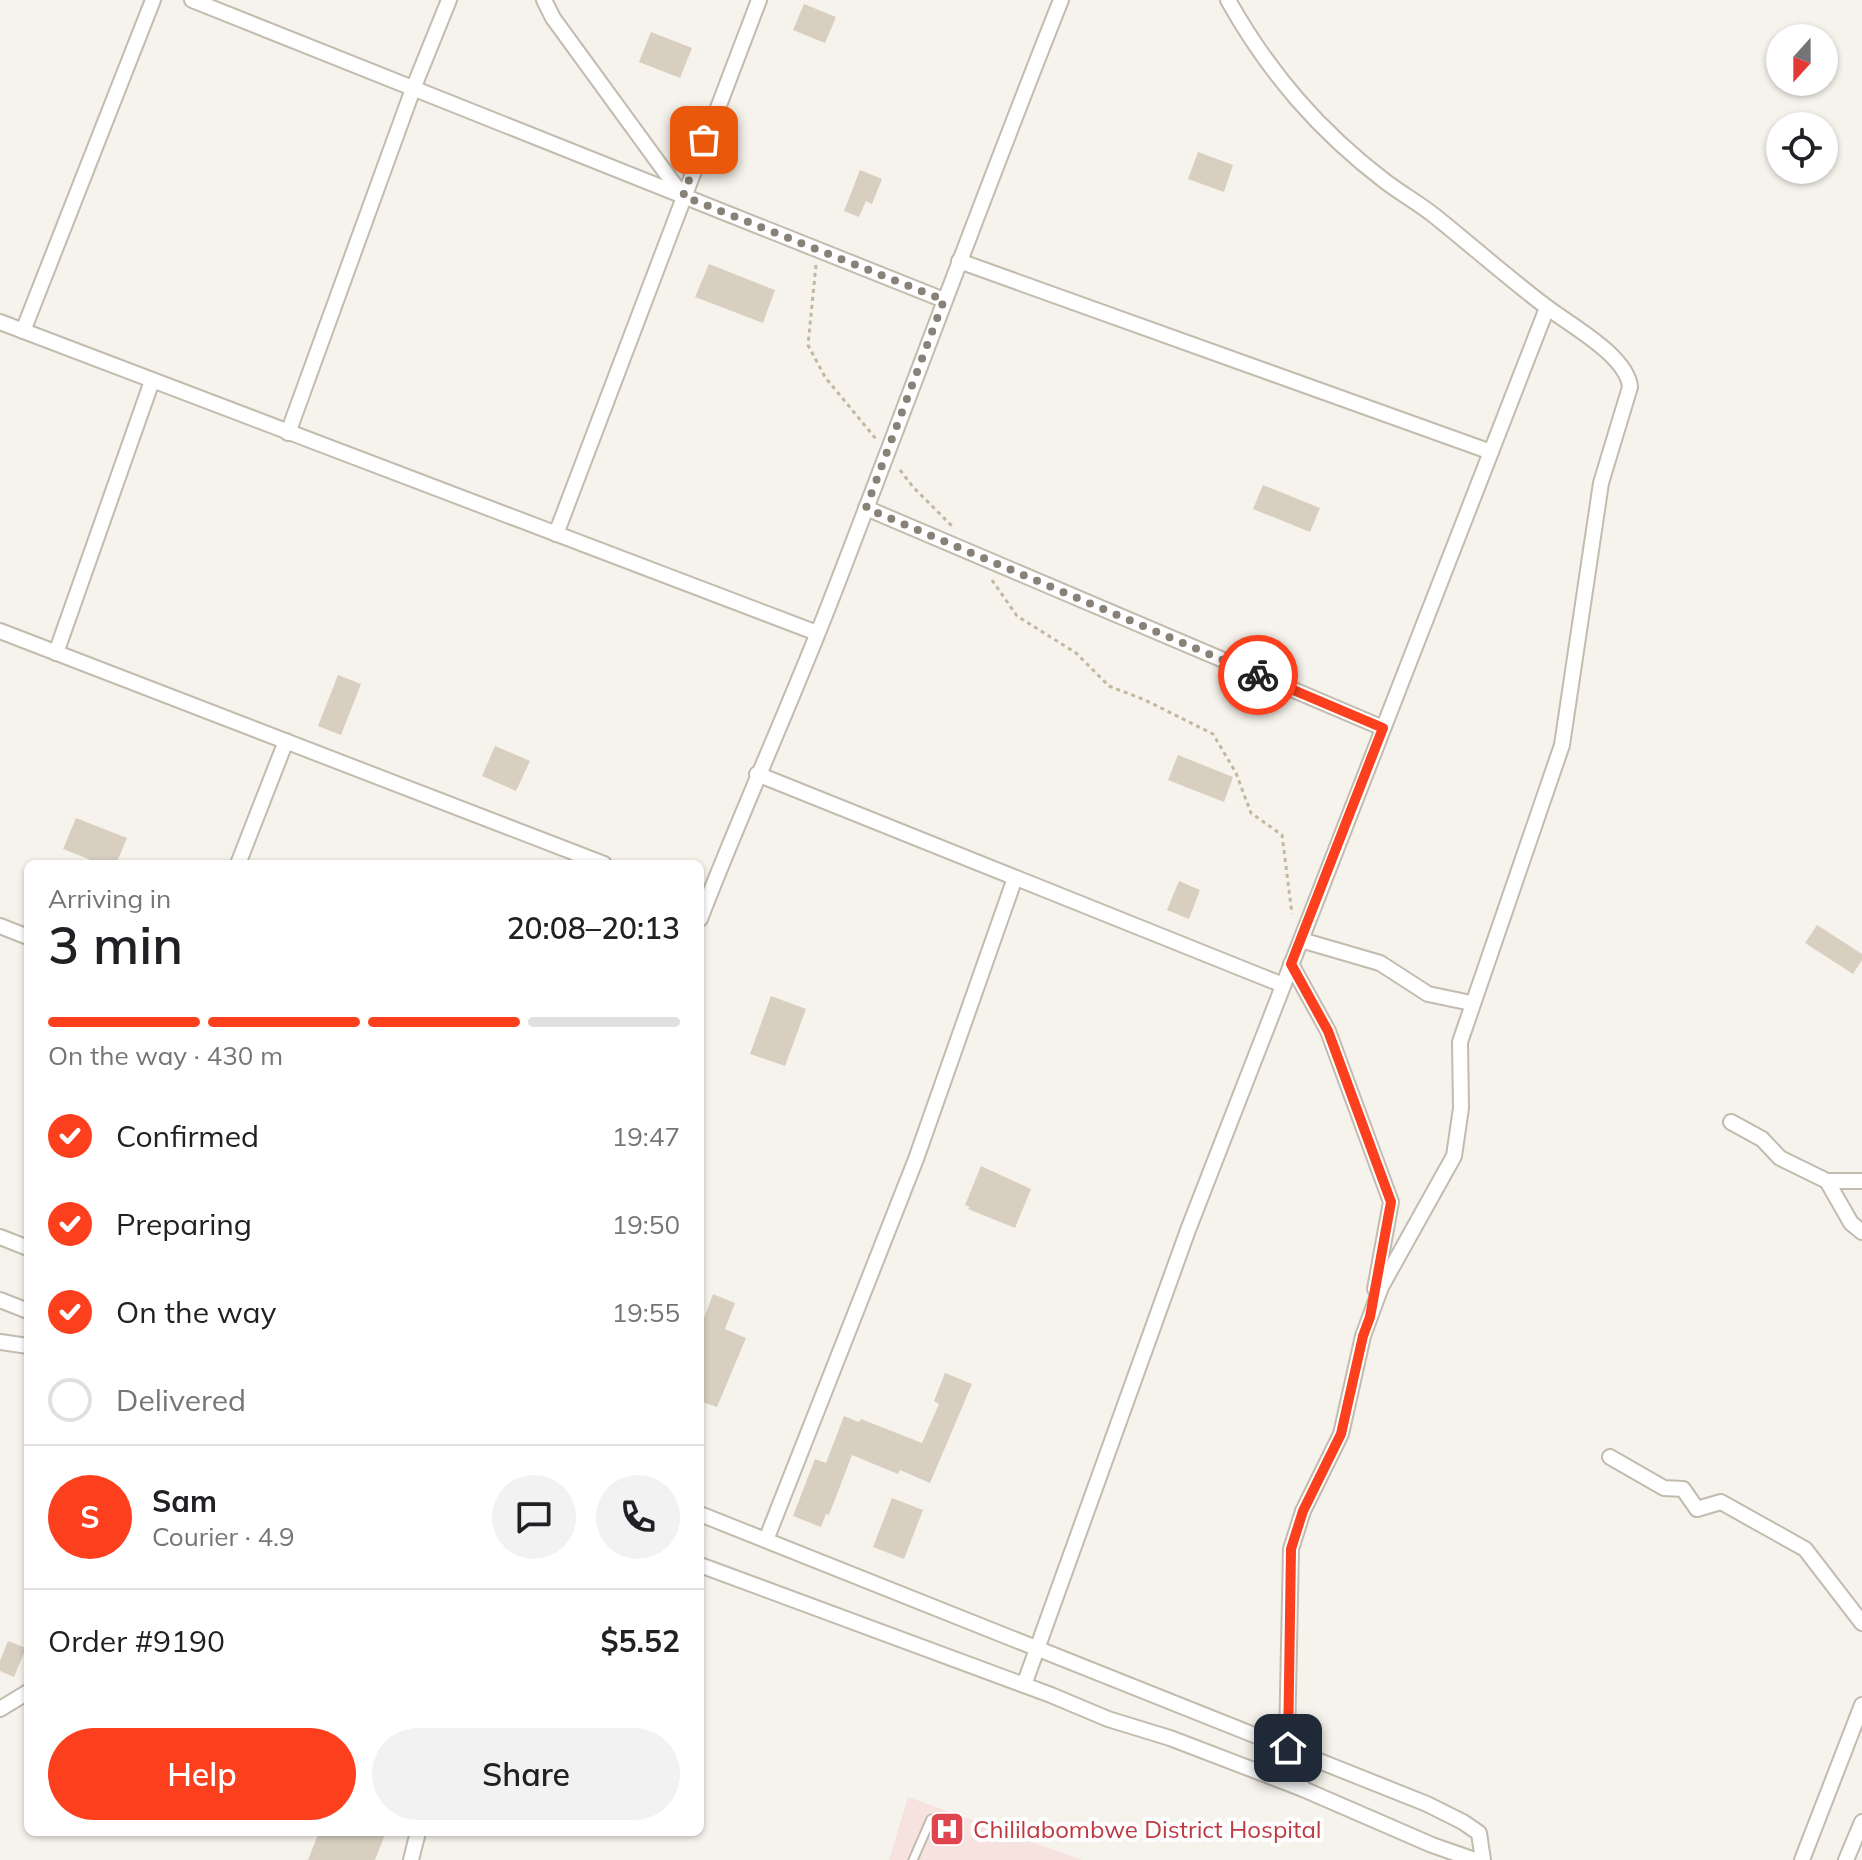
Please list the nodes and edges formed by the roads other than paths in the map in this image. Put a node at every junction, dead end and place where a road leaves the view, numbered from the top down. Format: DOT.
graph roads {
  1 [pos="153,0"];
  2 [pos="192,0"];
  3 [pos="449,0"];
  4 [pos="544,0"];
  5 [pos="759,0"];
  6 [pos="1061,0"];
  7 [pos="1228,0"];
  8 [pos="413,88"];
  9 [pos="683,196"];
  10 [pos="959,261"];
  11 [pos="944,300"];
  12 [pos="1547,308"];
  13 [pos="0,322"];
  14 [pos="23,331"];
  15 [pos="152,381"];
  16 [pos="288,433"];
  17 [pos="1491,452"];
  18 [pos="866,508"];
  19 [pos="556,534"];
  20 [pos="0,631"];
  21 [pos="817,633"];
  22 [pos="56,653"];
  23 [pos="1383,728"];
  24 [pos="286,741"];
  25 [pos="757,774"];
  26 [pos="240,860"];
  27 [pos="594,860"];
  28 [pos="1015,878"];
  29 [pos="704,900"];
  30 [pos="0,926"];
  31 [pos="1298,933"];
  32 [pos="24,935"];
  33 [pos="1291,964"];
  34 [pos="1283,985"];
  35 [pos="1471,1003"];
  36 [pos="1731,1122"];
  37 [pos="1827,1181"];
  38 [pos="1862,1181"];
  39 [pos="1862,1232"];
  40 [pos="0,1237"];
  41 [pos="24,1246"];
  42 [pos="0,1300"];
  43 [pos="24,1309"];
  44 [pos="1370,1317"];
  45 [pos="0,1342"];
  46 [pos="24,1345"];
  47 [pos="1610,1457"];
  48 [pos="704,1516"];
  49 [pos="766,1540"];
  50 [pos="704,1566"];
  51 [pos="1862,1623"];
  52 [pos="1037,1649"];
  53 [pos="1024,1685"];
  54 [pos="24,1694"];
  55 [pos="1862,1705"];
  56 [pos="0,1709"];
  57 [pos="1288,1748"];
  58 [pos="1303,1789"];
  59 [pos="931,1819"];
  60 [pos="1862,1822"];
  61 [pos="417,1836"];
  62 [pos="411,1860"];
  63 [pos="913,1860"];
  64 [pos="1475,1860"];
  65 [pos="1483,1860"];
  66 [pos="1802,1860"];
  67 [pos="1846,1860"];
  1 -- 14 [label="street"];
  2 -- 8 [label="street"];
  3 -- 8 [label="street"];
  4 -- 9 [label="street"];
  5 -- 9 [label="street"];
  6 -- 10 [label="street"];
  7 -- 12 [label="street"];
  8 -- 9 [label="street"];
  8 -- 16 [label="street"];
  9 -- 11 [label="street"];
  9 -- 19 [label="street"];
  10 -- 11 [label="street"];
  10 -- 17 [label="street"];
  11 -- 18 [label="street"];
  12 -- 17 [label="street"];
  12 -- 35 [label="street"];
  13 -- 14 [label="street"];
  14 -- 15 [label="street"];
  15 -- 16 [label="street"];
  15 -- 22 [label="street"];
  16 -- 19 [label="street"];
  17 -- 23 [label="street"];
  18 -- 21 [label="street"];
  18 -- 23 [label="street"];
  19 -- 21 [label="street"];
  20 -- 22 [label="street"];
  21 -- 25 [label="street"];
  22 -- 24 [label="street"];
  23 -- 31 [label="street"];
  24 -- 26 [label="street"];
  24 -- 27 [label="street"];
  25 -- 28 [label="street"];
  25 -- 29 [label="street"];
  28 -- 34 [label="street"];
  28 -- 49 [label="street"];
  30 -- 32 [label="street"];
  31 -- 33 [label="street"];
  31 -- 35 [label="street"];
  33 -- 34 [label="street"];
  33 -- 44 [label="street"];
  34 -- 52 [label="street"];
  35 -- 44 [label="street"];
  36 -- 37 [label="street"];
  37 -- 38 [label="street"];
  37 -- 39 [label="street"];
  40 -- 41 [label="street"];
  42 -- 43 [label="street"];
  44 -- 57 [label="street"];
  45 -- 46 [label="street"];
  47 -- 51 [label="street"];
  48 -- 49 [label="street"];
  49 -- 52 [label="street"];
  50 -- 53 [label="street"];
  52 -- 53 [label="street"];
  52 -- 57 [label="street"];
  53 -- 58 [label="street"];
  54 -- 56 [label="street"];
  55 -- 66 [label="street"];
  57 -- 58 [label="street"];
  57 -- 65 [label="street"];
  58 -- 64 [label="street"];
  59 -- 63 [label="lane"];
  60 -- 67 [label="street"];
  61 -- 62 [label="street"];
}
